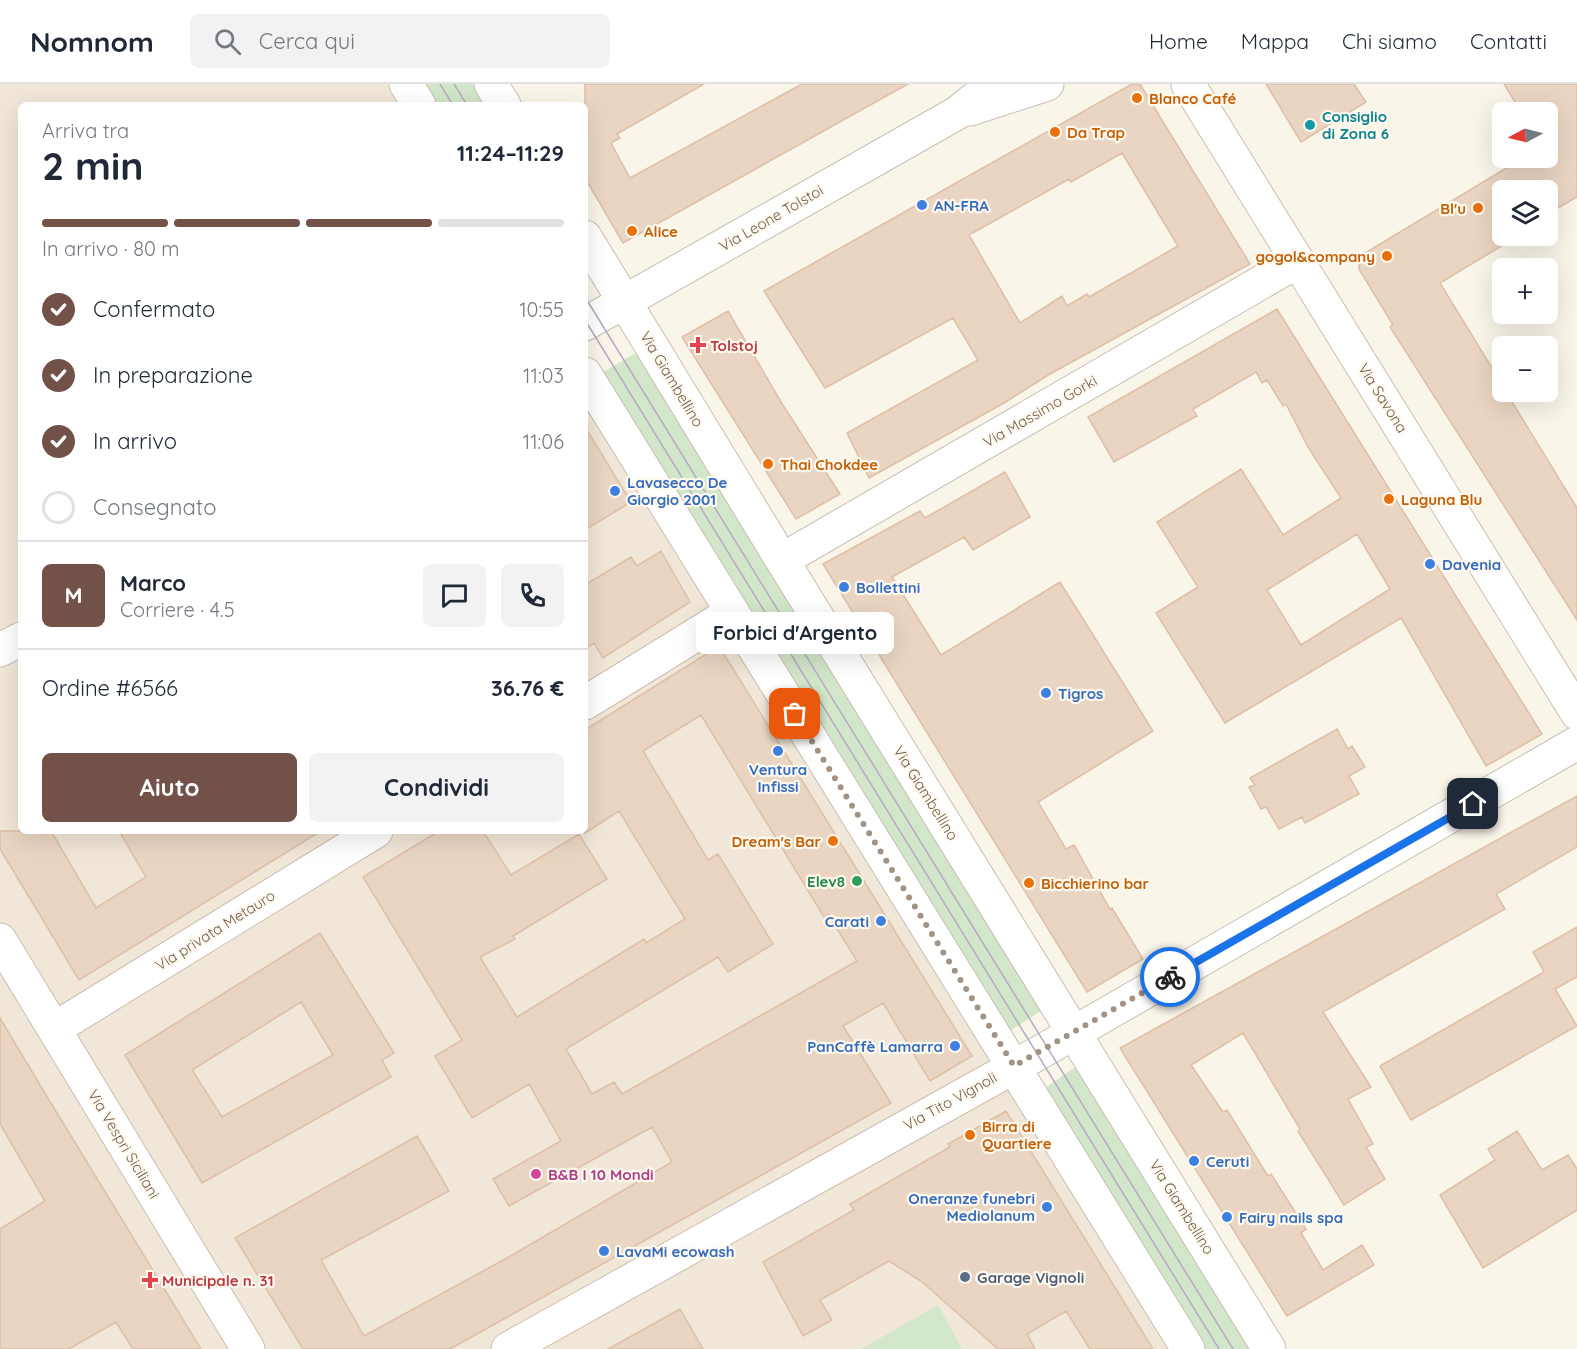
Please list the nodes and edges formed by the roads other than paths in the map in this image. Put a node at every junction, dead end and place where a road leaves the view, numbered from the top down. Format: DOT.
graph roads {
  1 [pos="406,84"];
  2 [pos="490,84"];
  3 [pos="993,84"];
  4 [pos="1047,84"];
  5 [pos="1188,84"];
  6 [pos="417,102"];
  7 [pos="502,102"];
  8 [pos="957,113"];
  9 [pos="588,242"];
  10 [pos="1298,261"];
  11 [pos="624,301"];
  12 [pos="588,322"];
  13 [pos="588,379"];
  14 [pos="782,560"];
  15 [pos="732,613"];
  16 [pos="18,641"];
  17 [pos="0,650"];
  18 [pos="588,701"];
  19 [pos="1577,713"];
  20 [pos="1577,743"];
  21 [pos="371,834"];
  22 [pos="0,940"];
  23 [pos="54,1029"];
  24 [pos="1074,1032"];
  25 [pos="1014,1066"];
  26 [pos="248,1349"];
  27 [pos="508,1349"];
  28 [pos="1188,1349"];
  29 [pos="1269,1349"];
  1 -- 6 [label="street"];
  2 -- 7 [label="street"];
  3 -- 8 [label="street, Via Leone Tolstoi"];
  4 -- 8 [label="street, Via Leone Tolstoi"];
  5 -- 10 [label="street, Via Savona"];
  8 -- 11 [label="street, Via Leone Tolstoi"];
  9 -- 11 [label="street, Via Giambellino"];
  10 -- 14 [label="street, Via Massimo Gorki"];
  10 -- 19 [label="street, Via Savona"];
  11 -- 12 [label="street, Via Leone Tolstoi"];
  11 -- 14 [label="street, Via Giambellino"];
  13 -- 15 [label="street"];
  14 -- 24 [label="street, Via Giambellino"];
  15 -- 18 [label="street"];
  15 -- 25 [label="street"];
  16 -- 17 [label="street"];
  20 -- 24 [label="street, Via Tito Vignoli"];
  21 -- 23 [label="street, Via privata Metauro"];
  22 -- 23 [label="street, Via Vespri Siciliani"];
  23 -- 26 [label="street, Via Vespri Siciliani"];
  24 -- 25 [label="street, Via Tito Vignoli"];
  24 -- 29 [label="street, Via Giambellino"];
  25 -- 27 [label="street, Via Tito Vignoli"];
  25 -- 28 [label="street"];
}
